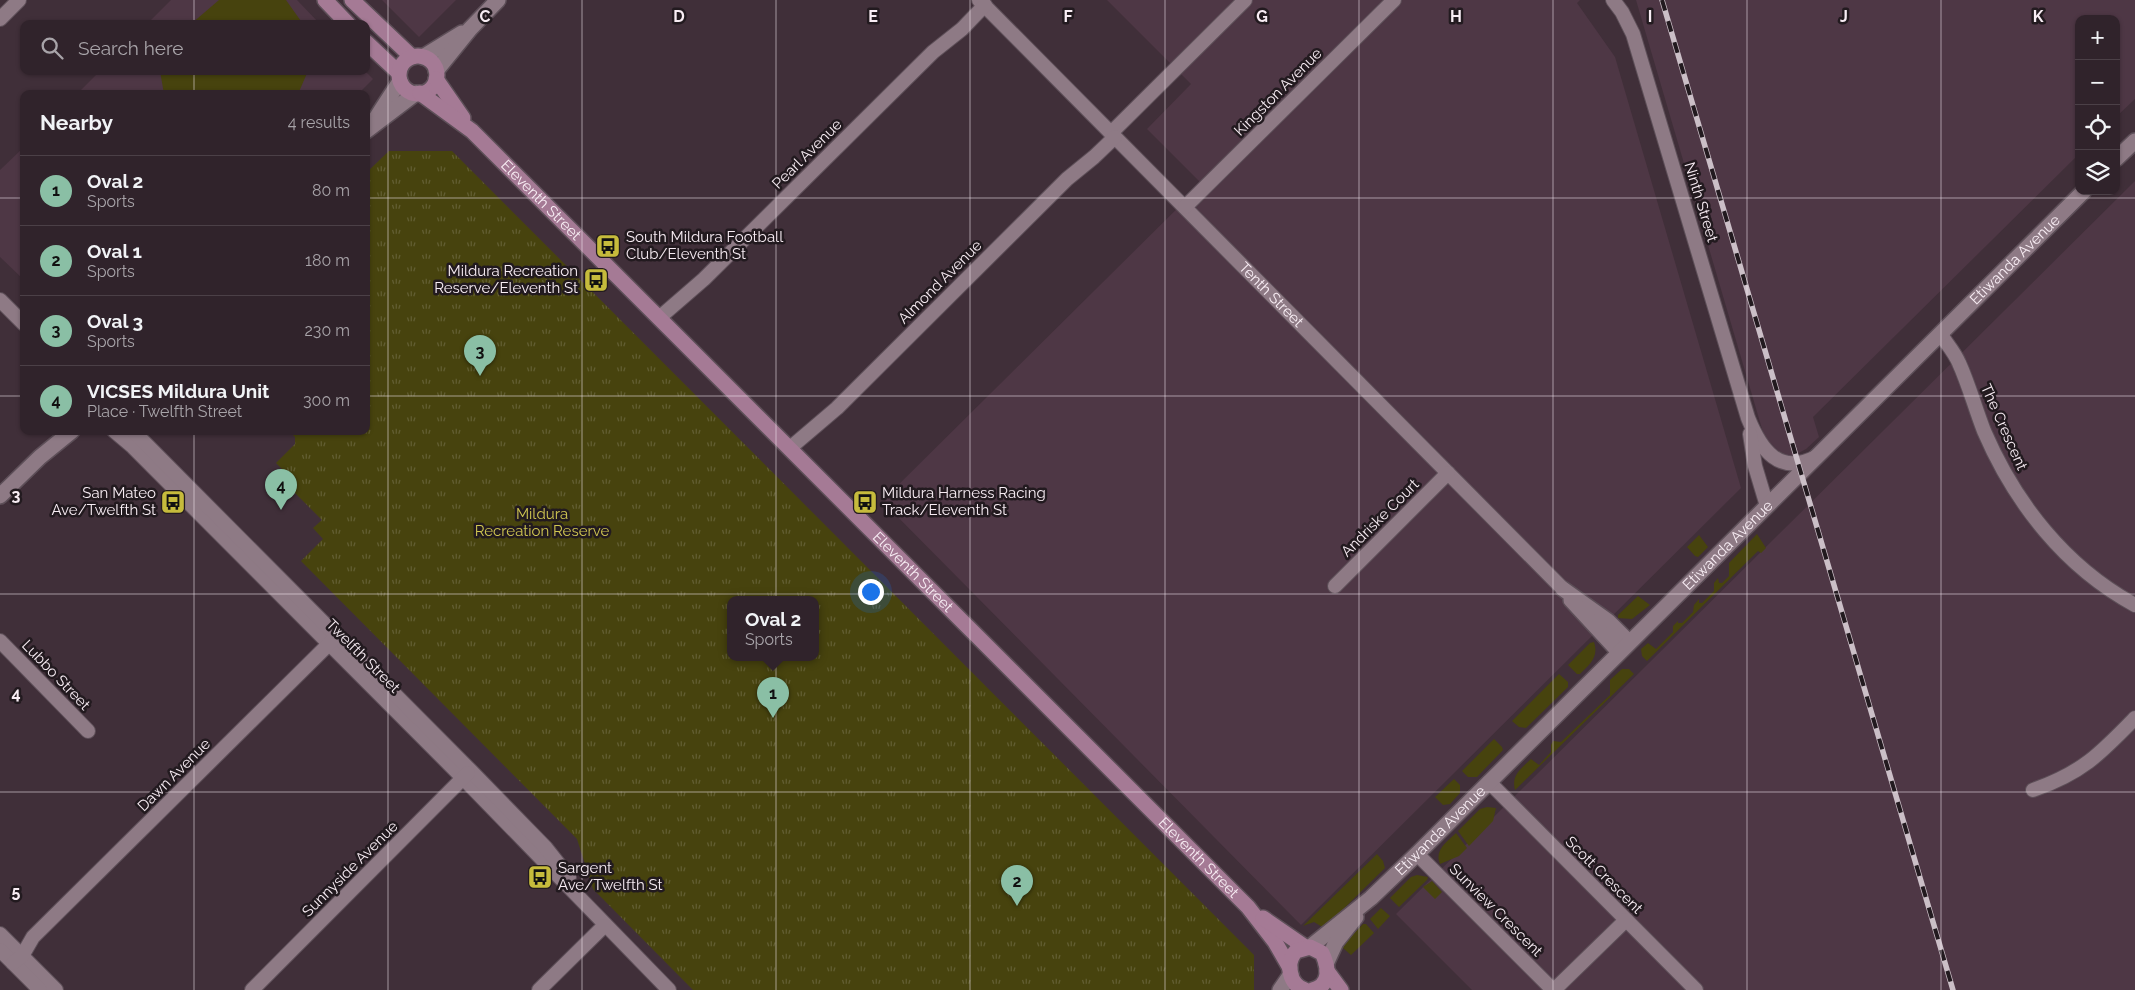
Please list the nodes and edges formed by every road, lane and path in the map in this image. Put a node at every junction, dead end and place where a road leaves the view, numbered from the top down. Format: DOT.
graph roads {
  1 [pos="19,0"];
  2 [pos="325,0"];
  3 [pos="352,0"];
  4 [pos="498,0"];
  5 [pos="1245,0"];
  6 [pos="1394,0"];
  7 [pos="1612,0"];
  8 [pos="981,2"];
  9 [pos="0,19"];
  10 [pos="344,20"];
  11 [pos="470,29"];
  12 [pos="370,46"];
  13 [pos="417,57"];
  14 [pos="436,75"];
  15 [pos="399,77"];
  16 [pos="418,93"];
  17 [pos="370,126"];
  18 [pos="370,128"];
  19 [pos="472,131"];
  20 [pos="1111,133"];
  21 [pos="2135,141"];
  22 [pos="2120,155"];
  23 [pos="2080,195"];
  24 [pos="1184,207"];
  25 [pos="0,300"];
  26 [pos="20,320"];
  27 [pos="662,321"];
  28 [pos="1941,335"];
  29 [pos="1748,418"];
  30 [pos="55,435"];
  31 [pos="67,435"];
  32 [pos="119,435"];
  33 [pos="137,435"];
  34 [pos="793,452"];
  35 [pos="40,456"];
  36 [pos="1816,457"];
  37 [pos="1448,473"];
  38 [pos="0,496"];
  39 [pos="1767,506"];
  40 [pos="1335,586"];
  41 [pos="1563,589"];
  42 [pos="2135,605"];
  43 [pos="333,640"];
  44 [pos="0,641"];
  45 [pos="1624,648"];
  46 [pos="2135,718"];
  47 [pos="88,731"];
  48 [pos="467,774"];
  49 [pos="1489,782"];
  50 [pos="2033,790"];
  51 [pos="1417,854"];
  52 [pos="1371,898"];
  53 [pos="1248,907"];
  54 [pos="1626,920"];
  55 [pos="604,926"];
  56 [pos="0,934"];
  57 [pos="1308,947"];
  58 [pos="11,955"];
  59 [pos="1327,968"];
  60 [pos="1291,971"];
  61 [pos="40,990"];
  62 [pos="56,990"];
  63 [pos="252,990"];
  64 [pos="539,990"];
  65 [pos="669,990"];
  66 [pos="1280,990"];
  67 [pos="1304,990"];
  68 [pos="1312,990"];
  69 [pos="1340,990"];
  70 [pos="1553,990"];
  71 [pos="1696,990"];
  1 -- 9 [label="street"];
  2 -- 10 [label="main road"];
  3 -- 13 [label="main road"];
  4 -- 11 [label="street"];
  5 -- 20 [label="street, Almond Avenue"];
  6 -- 24 [label="street, Kingston Avenue"];
  7 -- 29 [label="street, Ninth Street"];
  8 -- 20 [label="street, Tenth Street"];
  8 -- 27 [label="street, Pearl Avenue"];
  11 -- 13 [label="street"];
  11 -- 14 [label="street"];
  12 -- 15 [label="main road"];
  13 -- 14 [label="main road"];
  13 -- 15 [label="main road"];
  14 -- 16 [label="main road"];
  14 -- 19 [label="main road, Eleventh Street"];
  15 -- 16 [label="main road"];
  15 -- 17 [label="street"];
  16 -- 18 [label="street"];
  16 -- 19 [label="main road, Eleventh Street"];
  19 -- 27 [label="main road, Eleventh Street"];
  20 -- 24 [label="street, Tenth Street"];
  20 -- 34 [label="street, Almond Avenue"];
  21 -- 22 [label="street"];
  23 -- 28 [label="street, Etiwanda Avenue"];
  24 -- 37 [label="street, Tenth Street"];
  25 -- 26 [label="street"];
  27 -- 34 [label="main road, Eleventh Street"];
  28 -- 36 [label="street, Etiwanda Avenue"];
  28 -- 42 [label="street, The Crescent"];
  29 -- 36 [label="street, Ninth Street"];
  29 -- 39 [label="street, Ninth Street"];
  30 -- 35 [label="street"];
  31 -- 35 [label="street"];
  32 -- 43 [label="street, Twelfth Street"];
  33 -- 43 [label="street, Twelfth Street"];
  34 -- 53 [label="main road, Eleventh Street"];
  35 -- 38 [label="street"];
  36 -- 39 [label="street, Etiwanda Avenue"];
  37 -- 40 [label="street, Andriske Court"];
  37 -- 41 [label="street, Tenth Street"];
  39 -- 45 [label="street, Etiwanda Avenue"];
  41 -- 45 [label="street, Tenth Street"];
  43 -- 48 [label="street, Twelfth Street"];
  43 -- 58 [label="street, Dawn Avenue"];
  44 -- 47 [label="street, Lubbo Street"];
  45 -- 49 [label="street, Etiwanda Avenue"];
  46 -- 50 [label="street"];
  48 -- 55 [label="street, Twelfth Street"];
  48 -- 63 [label="street, Sunnyside Avenue"];
  49 -- 51 [label="street, Etiwanda Avenue"];
  49 -- 54 [label="street, Scott Crescent"];
  51 -- 52 [label="street, Etiwanda Avenue"];
  51 -- 70 [label="street, Sunview Crescent"];
  52 -- 57 [label="street, Etiwanda Avenue"];
  52 -- 59 [label="street, Etiwanda Avenue"];
  53 -- 57 [label="main road, Eleventh Street"];
  53 -- 60 [label="main road, Eleventh Street"];
  54 -- 70 [label="street, Sunview Crescent"];
  54 -- 71 [label="street, Scott Crescent"];
  55 -- 64 [label="street"];
  55 -- 65 [label="street, Twelfth Street"];
  56 -- 58 [label="street"];
  57 -- 59 [label="main road, Eleventh Street"];
  57 -- 60 [label="main road"];
  58 -- 61 [label="street"];
  58 -- 62 [label="street"];
  59 -- 68 [label="main road"];
  59 -- 69 [label="main road"];
  60 -- 66 [label="street"];
  60 -- 67 [label="main road, Eleventh Street"];
}
